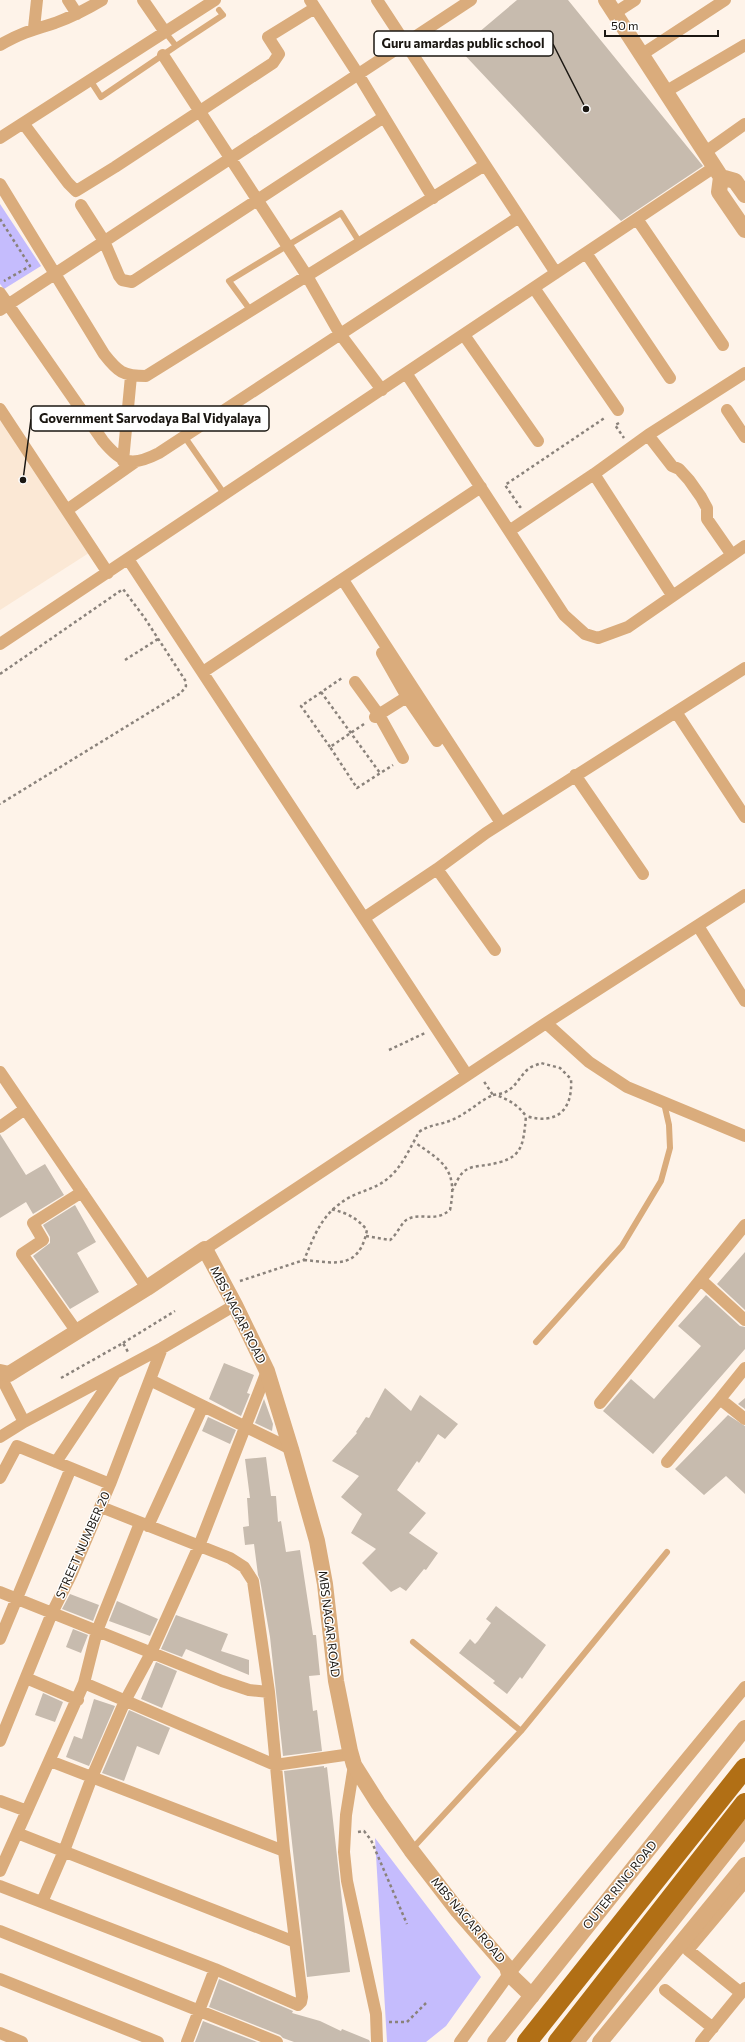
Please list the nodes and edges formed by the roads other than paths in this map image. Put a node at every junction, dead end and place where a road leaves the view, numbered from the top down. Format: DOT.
graph roads {
  1 [pos="37,0"];
  2 [pos="68,0"];
  3 [pos="102,0"];
  4 [pos="143,0"];
  5 [pos="376,0"];
  6 [pos="471,0"];
  7 [pos="606,0"];
  8 [pos="635,0"];
  9 [pos="725,0"];
  10 [pos="312,4"];
  11 [pos="217,5"];
  12 [pos="615,13"];
  13 [pos="77,14"];
  14 [pos="34,28"];
  15 [pos="165,32"];
  16 [pos="405,44"];
  17 [pos="0,45"];
  18 [pos="745,45"];
  19 [pos="176,46"];
  20 [pos="163,55"];
  21 [pos="641,55"];
  22 [pos="358,74"];
  23 [pos="90,80"];
  24 [pos="665,92"];
  25 [pos="199,110"];
  26 [pos="384,117"];
  27 [pos="23,123"];
  28 [pos="745,124"];
  29 [pos="0,138"];
  30 [pos="704,153"];
  31 [pos="230,158"];
  32 [pos="485,165"];
  33 [pos="717,172"];
  34 [pos="0,184"];
  35 [pos="744,193"];
  36 [pos="433,198"];
  37 [pos="258,200"];
  38 [pos="81,205"];
  39 [pos="519,217"];
  40 [pos="637,219"];
  41 [pos="745,230"];
  42 [pos="104,241"];
  43 [pos="360,243"];
  44 [pos="287,245"];
  45 [pos="586,253"];
  46 [pos="556,273"];
  47 [pos="54,274"];
  48 [pos="307,276"];
  49 [pos="534,288"];
  50 [pos="0,293"];
  51 [pos="4,307"];
  52 [pos="251,311"];
  53 [pos="340,334"];
  54 [pos="464,334"];
  55 [pos="723,345"];
  56 [pos="406,373"];
  57 [pos="745,373"];
  58 [pos="131,376"];
  59 [pos="670,378"];
  60 [pos="382,390"];
  61 [pos="0,409"];
  62 [pos="618,410"];
  63 [pos="727,410"];
  64 [pos="648,435"];
  65 [pos="184,436"];
  66 [pos="745,437"];
  67 [pos="538,441"];
  68 [pos="123,461"];
  69 [pos="136,462"];
  70 [pos="594,474"];
  71 [pos="481,487"];
  72 [pos="225,495"];
  73 [pos="66,510"];
  74 [pos="509,531"];
  75 [pos="745,546"];
  76 [pos="732,555"];
  77 [pos="128,559"];
  78 [pos="108,573"];
  79 [pos="343,580"];
  80 [pos="672,595"];
  81 [pos="0,644"];
  82 [pos="382,654"];
  83 [pos="745,668"];
  84 [pos="203,672"];
  85 [pos="355,682"];
  86 [pos="412,694"];
  87 [pos="676,712"];
  88 [pos="377,716"];
  89 [pos="438,741"];
  90 [pos="400,760"];
  91 [pos="575,775"];
  92 [pos="745,817"];
  93 [pos="501,823"];
  94 [pos="437,869"];
  95 [pos="643,874"];
  96 [pos="745,895"];
  97 [pos="364,918"];
  98 [pos="698,926"];
  99 [pos="495,950"];
  100 [pos="745,1001"];
  101 [pos="546,1023"];
  102 [pos="0,1072"];
  103 [pos="471,1072"];
  104 [pos="664,1103"];
  105 [pos="25,1109"];
  106 [pos="0,1127"];
  107 [pos="745,1136"];
  108 [pos="82,1192"];
  109 [pos="745,1225"];
  110 [pos="205,1249"];
  111 [pos="701,1280"];
  112 [pos="148,1288"];
  113 [pos="235,1305"];
  114 [pos="745,1320"];
  115 [pos="77,1332"];
  116 [pos="536,1342"];
  117 [pos="162,1348"];
  118 [pos="745,1368"];
  119 [pos="267,1371"];
  120 [pos="0,1372"];
  121 [pos="115,1374"];
  122 [pos="0,1375"];
  123 [pos="150,1380"];
  124 [pos="720,1399"];
  125 [pos="600,1403"];
  126 [pos="203,1406"];
  127 [pos="745,1419"];
  128 [pos="24,1422"];
  129 [pos="246,1425"];
  130 [pos="0,1437"];
  131 [pos="291,1449"];
  132 [pos="56,1462"];
  133 [pos="667,1462"];
  134 [pos="71,1468"];
  135 [pos="0,1478"];
  136 [pos="110,1484"];
  137 [pos="101,1507"];
  138 [pos="144,1525"];
  139 [pos="199,1546"];
  140 [pos="667,1552"];
  141 [pos="0,1592"];
  142 [pos="16,1599"];
  143 [pos="52,1613"];
  144 [pos="97,1631"];
  145 [pos="0,1639"];
  146 [pos="413,1642"];
  147 [pos="151,1653"];
  148 [pos="26,1678"];
  149 [pos="84,1683"];
  150 [pos="745,1686"];
  151 [pos="269,1692"];
  152 [pos="78,1700"];
  153 [pos="125,1701"];
  154 [pos="745,1728"];
  155 [pos="521,1730"];
  156 [pos="0,1741"];
  157 [pos="352,1759"];
  158 [pos="50,1761"];
  159 [pos="275,1766"];
  160 [pos="745,1768"];
  161 [pos="92,1777"];
  162 [pos="0,1801"];
  163 [pos="745,1803"];
  164 [pos="27,1811"];
  165 [pos="745,1828"];
  166 [pos="17,1832"];
  167 [pos="411,1850"];
  168 [pos="64,1851"];
  169 [pos="284,1851"];
  170 [pos="648,1851"];
  171 [pos="745,1865"];
  172 [pos="0,1871"];
  173 [pos="745,1882"];
  174 [pos="0,1886"];
  175 [pos="695,1890"];
  176 [pos="42,1902"];
  177 [pos="0,1931"];
  178 [pos="295,1942"];
  179 [pos="215,1969"];
  180 [pos="511,1970"];
  181 [pos="0,1979"];
  182 [pos="665,1990"];
  183 [pos="743,1990"];
  184 [pos="535,1992"];
  185 [pos="199,2011"];
  186 [pos="713,2028"];
  187 [pos="0,2033"];
  188 [pos="578,2041"];
  189 [pos="22,2042"];
  190 [pos="158,2042"];
  191 [pos="187,2042"];
  192 [pos="277,2042"];
  193 [pos="377,2042"];
  194 [pos="460,2042"];
  195 [pos="495,2042"];
  196 [pos="527,2042"];
  197 [pos="558,2042"];
  198 [pos="600,2042"];
  199 [pos="701,2042"];
  1 -- 14 [label="street"];
  2 -- 13 [label="street"];
  3 -- 13 [label="street"];
  4 -- 15 [label="street"];
  5 -- 16 [label="street"];
  6 -- 16 [label="street"];
  7 -- 12 [label="street"];
  8 -- 12 [label="street"];
  9 -- 21 [label="street"];
  10 -- 22 [label="street"];
  10 -- 25 [label="street"];
  11 -- 15 [label="street"];
  11 -- 19 [label="lane"];
  12 -- 21 [label="street"];
  13 -- 14 [label="street"];
  14 -- 17 [label="street"];
  15 -- 19 [label="lane"];
  15 -- 23 [label="street"];
  16 -- 22 [label="street"];
  16 -- 32 [label="street"];
  18 -- 24 [label="street"];
  19 -- 20 [label="lane"];
  20 -- 23 [label="lane"];
  20 -- 25 [label="street"];
  21 -- 24 [label="street"];
  22 -- 26 [label="street"];
  22 -- 31 [label="street"];
  23 -- 27 [label="street"];
  24 -- 30 [label="street"];
  25 -- 27 [label="street"];
  25 -- 31 [label="street"];
  26 -- 36 [label="street"];
  26 -- 37 [label="street"];
  27 -- 29 [label="street"];
  28 -- 30 [label="street"];
  30 -- 33 [label="street"];
  31 -- 37 [label="street"];
  31 -- 42 [label="street"];
  32 -- 36 [label="street"];
  32 -- 39 [label="street"];
  33 -- 35 [label="street"];
  33 -- 40 [label="street"];
  33 -- 41 [label="street"];
  34 -- 47 [label="street"];
  36 -- 43 [label="street"];
  37 -- 42 [label="street"];
  37 -- 44 [label="street"];
  38 -- 42 [label="street"];
  39 -- 46 [label="street"];
  39 -- 53 [label="street"];
  40 -- 45 [label="street"];
  40 -- 55 [label="street"];
  42 -- 47 [label="street"];
  43 -- 44 [label="lane"];
  43 -- 48 [label="street"];
  44 -- 48 [label="street"];
  44 -- 52 [label="lane"];
  45 -- 46 [label="street"];
  45 -- 59 [label="street"];
  46 -- 49 [label="street"];
  47 -- 51 [label="street"];
  47 -- 58 [label="street"];
  48 -- 52 [label="street"];
  48 -- 53 [label="street"];
  49 -- 54 [label="street"];
  49 -- 62 [label="street"];
  50 -- 51 [label="street"];
  51 -- 68 [label="street"];
  52 -- 58 [label="street"];
  53 -- 60 [label="street"];
  53 -- 65 [label="street"];
  54 -- 56 [label="street"];
  54 -- 67 [label="street"];
  56 -- 60 [label="street"];
  56 -- 71 [label="street"];
  57 -- 64 [label="street"];
  58 -- 68 [label="street"];
  60 -- 72 [label="street"];
  61 -- 73 [label="street"];
  63 -- 66 [label="street"];
  64 -- 70 [label="street"];
  64 -- 76 [label="street"];
  65 -- 69 [label="street"];
  65 -- 72 [label="lane"];
  68 -- 69 [label="street"];
  69 -- 73 [label="street"];
  70 -- 74 [label="street"];
  70 -- 80 [label="street"];
  71 -- 74 [label="street"];
  71 -- 79 [label="street"];
  72 -- 77 [label="street"];
  73 -- 78 [label="street"];
  74 -- 80 [label="street"];
  75 -- 76 [label="street"];
  76 -- 80 [label="street"];
  77 -- 78 [label="street"];
  77 -- 84 [label="street"];
  78 -- 81 [label="street"];
  79 -- 84 [label="street"];
  79 -- 86 [label="street"];
  82 -- 86 [label="street"];
  83 -- 87 [label="street"];
  84 -- 97 [label="street"];
  85 -- 88 [label="street"];
  86 -- 88 [label="street"];
  86 -- 89 [label="street"];
  86 -- 93 [label="street"];
  87 -- 91 [label="street"];
  87 -- 92 [label="street"];
  88 -- 90 [label="street"];
  91 -- 93 [label="street"];
  91 -- 95 [label="street"];
  93 -- 94 [label="street"];
  94 -- 97 [label="street"];
  94 -- 99 [label="street"];
  96 -- 98 [label="street"];
  97 -- 103 [label="street"];
  98 -- 100 [label="street"];
  98 -- 101 [label="street"];
  101 -- 103 [label="street"];
  101 -- 104 [label="street"];
  102 -- 105 [label="street"];
  103 -- 110 [label="street"];
  104 -- 107 [label="street"];
  104 -- 116 [label="lane"];
  105 -- 106 [label="street"];
  105 -- 108 [label="street"];
  108 -- 112 [label="street"];
  108 -- 115 [label="street"];
  109 -- 111 [label="street"];
  110 -- 112 [label="street"];
  110 -- 113 [label="street, MBS NAGAR ROAD"];
  111 -- 114 [label="street"];
  111 -- 125 [label="street"];
  112 -- 115 [label="street"];
  113 -- 117 [label="street"];
  113 -- 119 [label="street, MBS NAGAR ROAD"];
  115 -- 120 [label="street"];
  117 -- 121 [label="street"];
  117 -- 123 [label="street, STREET NUMBER 20"];
  118 -- 124 [label="street"];
  119 -- 129 [label="street"];
  119 -- 131 [label="street, MBS NAGAR ROAD"];
  121 -- 128 [label="street"];
  121 -- 132 [label="street"];
  122 -- 128 [label="street"];
  123 -- 126 [label="street"];
  123 -- 136 [label="street, STREET NUMBER 20"];
  124 -- 127 [label="street"];
  124 -- 133 [label="street"];
  126 -- 129 [label="street"];
  126 -- 138 [label="street"];
  128 -- 130 [label="street"];
  129 -- 131 [label="street"];
  129 -- 139 [label="street"];
  131 -- 157 [label="street, MBS NAGAR ROAD"];
  132 -- 134 [label="street"];
  132 -- 135 [label="street"];
  134 -- 136 [label="street"];
  134 -- 142 [label="street"];
  136 -- 137 [label="street, STREET NUMBER 20"];
  137 -- 138 [label="street"];
  137 -- 143 [label="street, STREET NUMBER 20"];
  138 -- 139 [label="street"];
  138 -- 144 [label="street"];
  139 -- 147 [label="street"];
  139 -- 151 [label="street"];
  140 -- 155 [label="lane"];
  141 -- 142 [label="street"];
  142 -- 143 [label="street"];
  142 -- 145 [label="street"];
  143 -- 144 [label="street"];
  143 -- 148 [label="street, STREET NUMBER 20"];
  144 -- 147 [label="street"];
  144 -- 149 [label="street"];
  146 -- 155 [label="lane"];
  147 -- 151 [label="street"];
  147 -- 153 [label="street"];
  148 -- 152 [label="street"];
  148 -- 156 [label="street, STREET NUMBER 20"];
  149 -- 152 [label="street"];
  149 -- 153 [label="street"];
  150 -- 180 [label="street"];
  151 -- 159 [label="street"];
  152 -- 158 [label="street"];
  153 -- 159 [label="street"];
  153 -- 161 [label="street"];
  154 -- 170 [label="street, OUTER RING ROAD"];
  155 -- 167 [label="lane"];
  157 -- 159 [label="street"];
  157 -- 167 [label="street, MBS NAGAR ROAD"];
  157 -- 193 [label="street"];
  158 -- 161 [label="street"];
  158 -- 164 [label="street"];
  159 -- 169 [label="street"];
  160 -- 196 [label="main road, OUTER RING ROAD, bridge"];
  161 -- 168 [label="street"];
  161 -- 169 [label="street"];
  162 -- 164 [label="street"];
  163 -- 197 [label="main road, bridge"];
  164 -- 166 [label="street"];
  165 -- 175 [label="street"];
  166 -- 168 [label="street"];
  166 -- 172 [label="street"];
  167 -- 180 [label="street, MBS NAGAR ROAD"];
  168 -- 176 [label="street"];
  168 -- 178 [label="street"];
  169 -- 178 [label="street"];
  170 -- 175 [label="street"];
  170 -- 184 [label="street, OUTER RING ROAD"];
  171 -- 198 [label="street"];
  173 -- 183 [label="street"];
  174 -- 176 [label="street"];
  175 -- 188 [label="street"];
  176 -- 179 [label="street"];
  177 -- 185 [label="street"];
  178 -- 179 [label="street"];
  179 -- 185 [label="street"];
  180 -- 184 [label="street, MBS NAGAR ROAD"];
  180 -- 194 [label="street"];
  181 -- 190 [label="street"];
  182 -- 186 [label="street"];
  183 -- 186 [label="street"];
  184 -- 195 [label="street, OUTER RING ROAD"];
  185 -- 191 [label="street"];
  185 -- 192 [label="street"];
  186 -- 199 [label="street"];
  187 -- 189 [label="street"];
}
